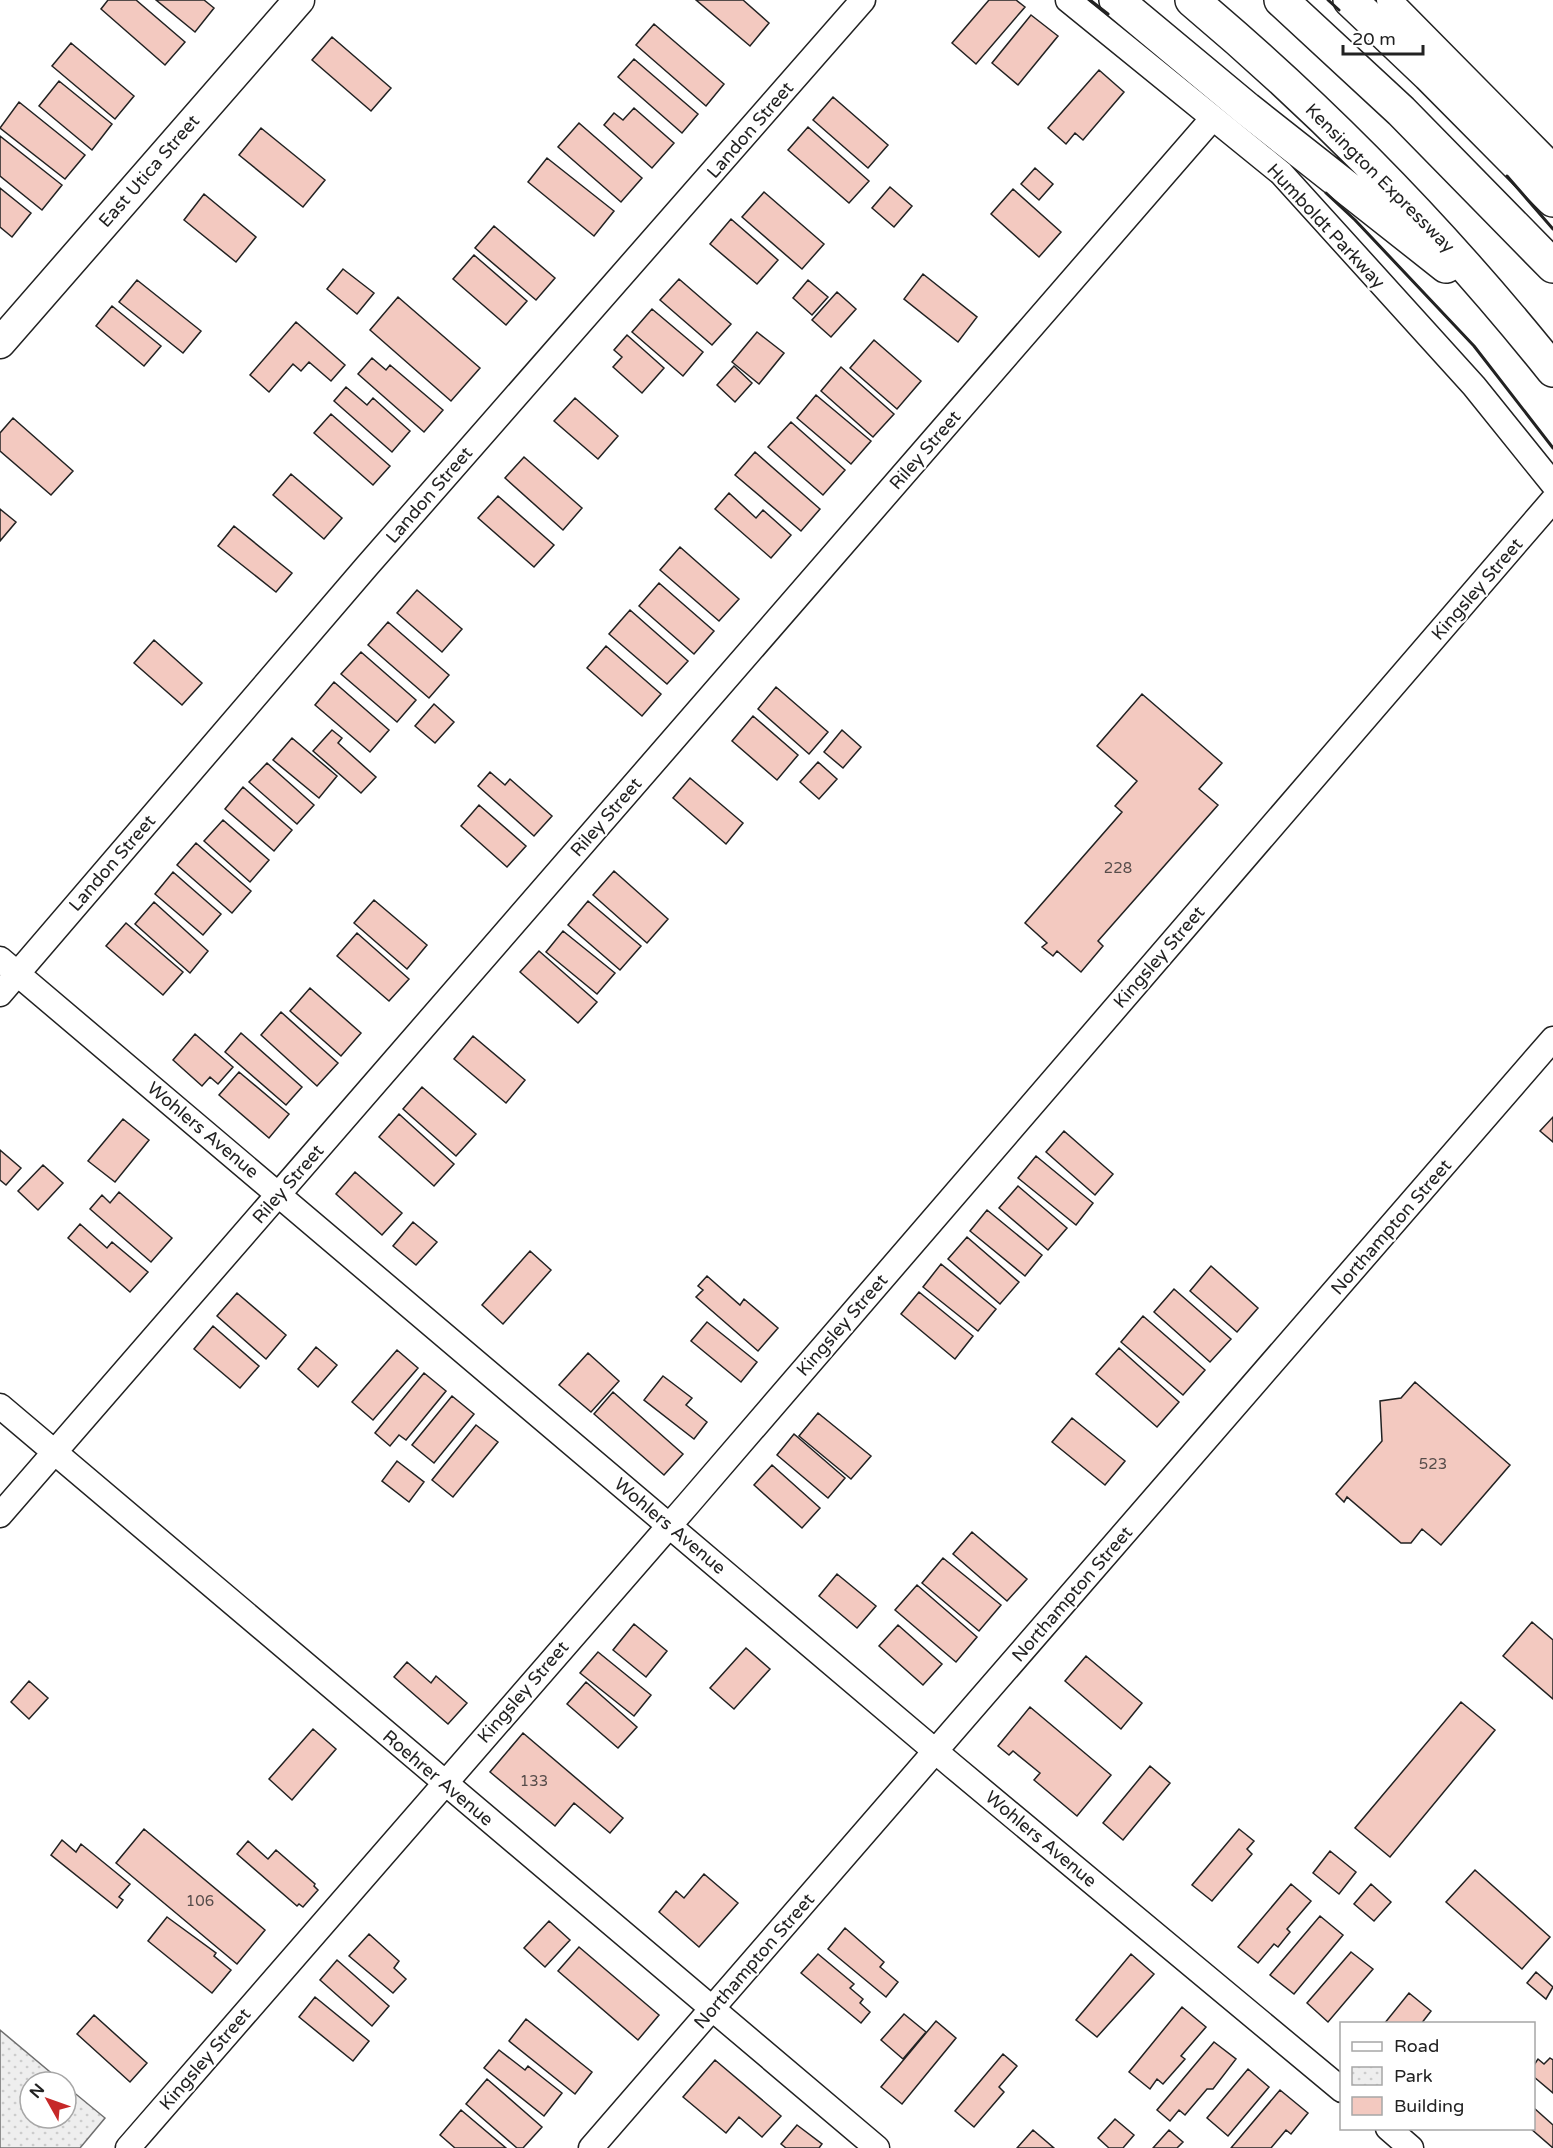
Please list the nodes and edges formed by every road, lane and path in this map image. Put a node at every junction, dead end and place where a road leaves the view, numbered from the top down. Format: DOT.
graph roads {
  1 [pos="299,0"];
  2 [pos="863,0"];
  3 [pos="1068,0"];
  4 [pos="1116,0"];
  5 [pos="1192,0"];
  6 [pos="1281,0"];
  7 [pos="1350,0"];
  8 [pos="1389,0"];
  9 [pos="1212,119"];
  10 [pos="1553,166"];
  11 [pos="1553,200"];
  12 [pos="1553,266"];
  13 [pos="1509,315"];
  14 [pos="3,335"];
  15 [pos="1553,370"];
  16 [pos="1553,484"];
  17 [pos="1553,500"];
  18 [pos="9,966"];
  19 [pos="0,994"];
  20 [pos="1553,1039"];
  21 [pos="279,1194"];
  22 [pos="0,1406"];
  23 [pos="55,1452"];
  24 [pos="0,1515"];
  25 [pos="669,1525"];
  26 [pos="936,1751"];
  27 [pos="443,1783"];
  28 [pos="713,2009"];
  29 [pos="1340,2089"];
  30 [pos="1390,2130"];
  31 [pos="128,2148"];
  32 [pos="591,2148"];
  33 [pos="877,2148"];
  34 [pos="1411,2148"];
  1 -- 14 [label="street, East Utica Street"];
  2 -- 18 [label="street, Landon Street"];
  3 -- 9 [label="street, Humboldt Parkway"];
  4 -- 13 [label="highway"];
  5 -- 13 [label="highway, Kensington Expressway"];
  6 -- 12 [label="highway"];
  7 -- 11 [label="highway"];
  8 -- 10 [label="street"];
  9 -- 16 [label="street, Humboldt Parkway"];
  9 -- 21 [label="street, Riley Street"];
  13 -- 15 [label="highway, Kensington Expressway"];
  17 -- 25 [label="street, Kingsley Street"];
  18 -- 19 [label="street, Landon Street"];
  18 -- 21 [label="street, Wohlers Avenue"];
  20 -- 26 [label="street, Northampton Street"];
  21 -- 23 [label="street, Riley Street"];
  21 -- 25 [label="street, Wohlers Avenue"];
  22 -- 23 [label="street, Roehrer Avenue"];
  23 -- 24 [label="street, Riley Street"];
  23 -- 27 [label="street, Roehrer Avenue"];
  25 -- 26 [label="street, Wohlers Avenue"];
  25 -- 27 [label="street, Kingsley Street"];
  26 -- 28 [label="street, Northampton Street"];
  26 -- 29 [label="street, Wohlers Avenue"];
  27 -- 28 [label="street, Roehrer Avenue"];
  27 -- 31 [label="street, Kingsley Street"];
  28 -- 32 [label="street, Northampton Street"];
  28 -- 33 [label="street, Roehrer Avenue"];
  30 -- 34 [label="street"];
}
